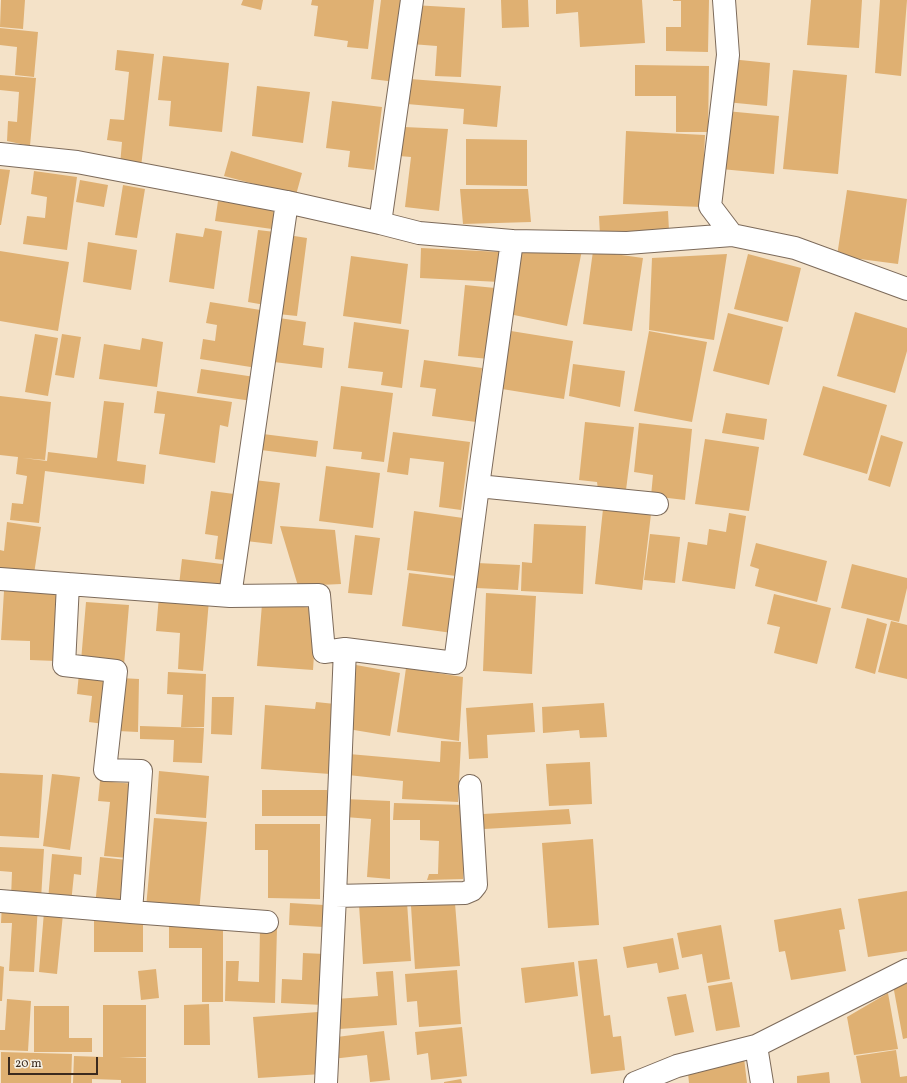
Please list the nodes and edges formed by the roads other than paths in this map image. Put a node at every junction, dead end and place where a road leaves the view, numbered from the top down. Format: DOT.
graph roads {
  1 [pos="412,0"];
  2 [pos="724,0"];
  3 [pos="0,154"];
  4 [pos="287,202"];
  5 [pos="380,223"];
  6 [pos="732,235"];
  7 [pos="512,241"];
  8 [pos="907,289"];
  9 [pos="478,486"];
  10 [pos="657,504"];
  11 [pos="0,579"];
  12 [pos="68,584"];
  13 [pos="230,596"];
  14 [pos="345,649"];
  15 [pos="470,786"];
  16 [pos="335,896"];
  17 [pos="0,901"];
  18 [pos="131,912"];
  19 [pos="267,922"];
  20 [pos="907,970"];
  21 [pos="756,1046"];
  22 [pos="326,1083"];
  23 [pos="635,1083"];
  24 [pos="762,1083"];
  1 -- 5 [label="street"];
  2 -- 6 [label="street"];
  3 -- 4 [label="street"];
  4 -- 5 [label="street"];
  4 -- 13 [label="street"];
  5 -- 7 [label="street"];
  6 -- 7 [label="street"];
  6 -- 8 [label="street"];
  7 -- 9 [label="street"];
  9 -- 10 [label="street"];
  9 -- 14 [label="street"];
  11 -- 12 [label="street"];
  12 -- 13 [label="street"];
  12 -- 18 [label="street"];
  13 -- 14 [label="street"];
  14 -- 16 [label="street"];
  15 -- 16 [label="street"];
  16 -- 22 [label="street"];
  17 -- 18 [label="street"];
  18 -- 19 [label="street"];
  20 -- 21 [label="street"];
  21 -- 23 [label="street"];
  21 -- 24 [label="street"];
}
